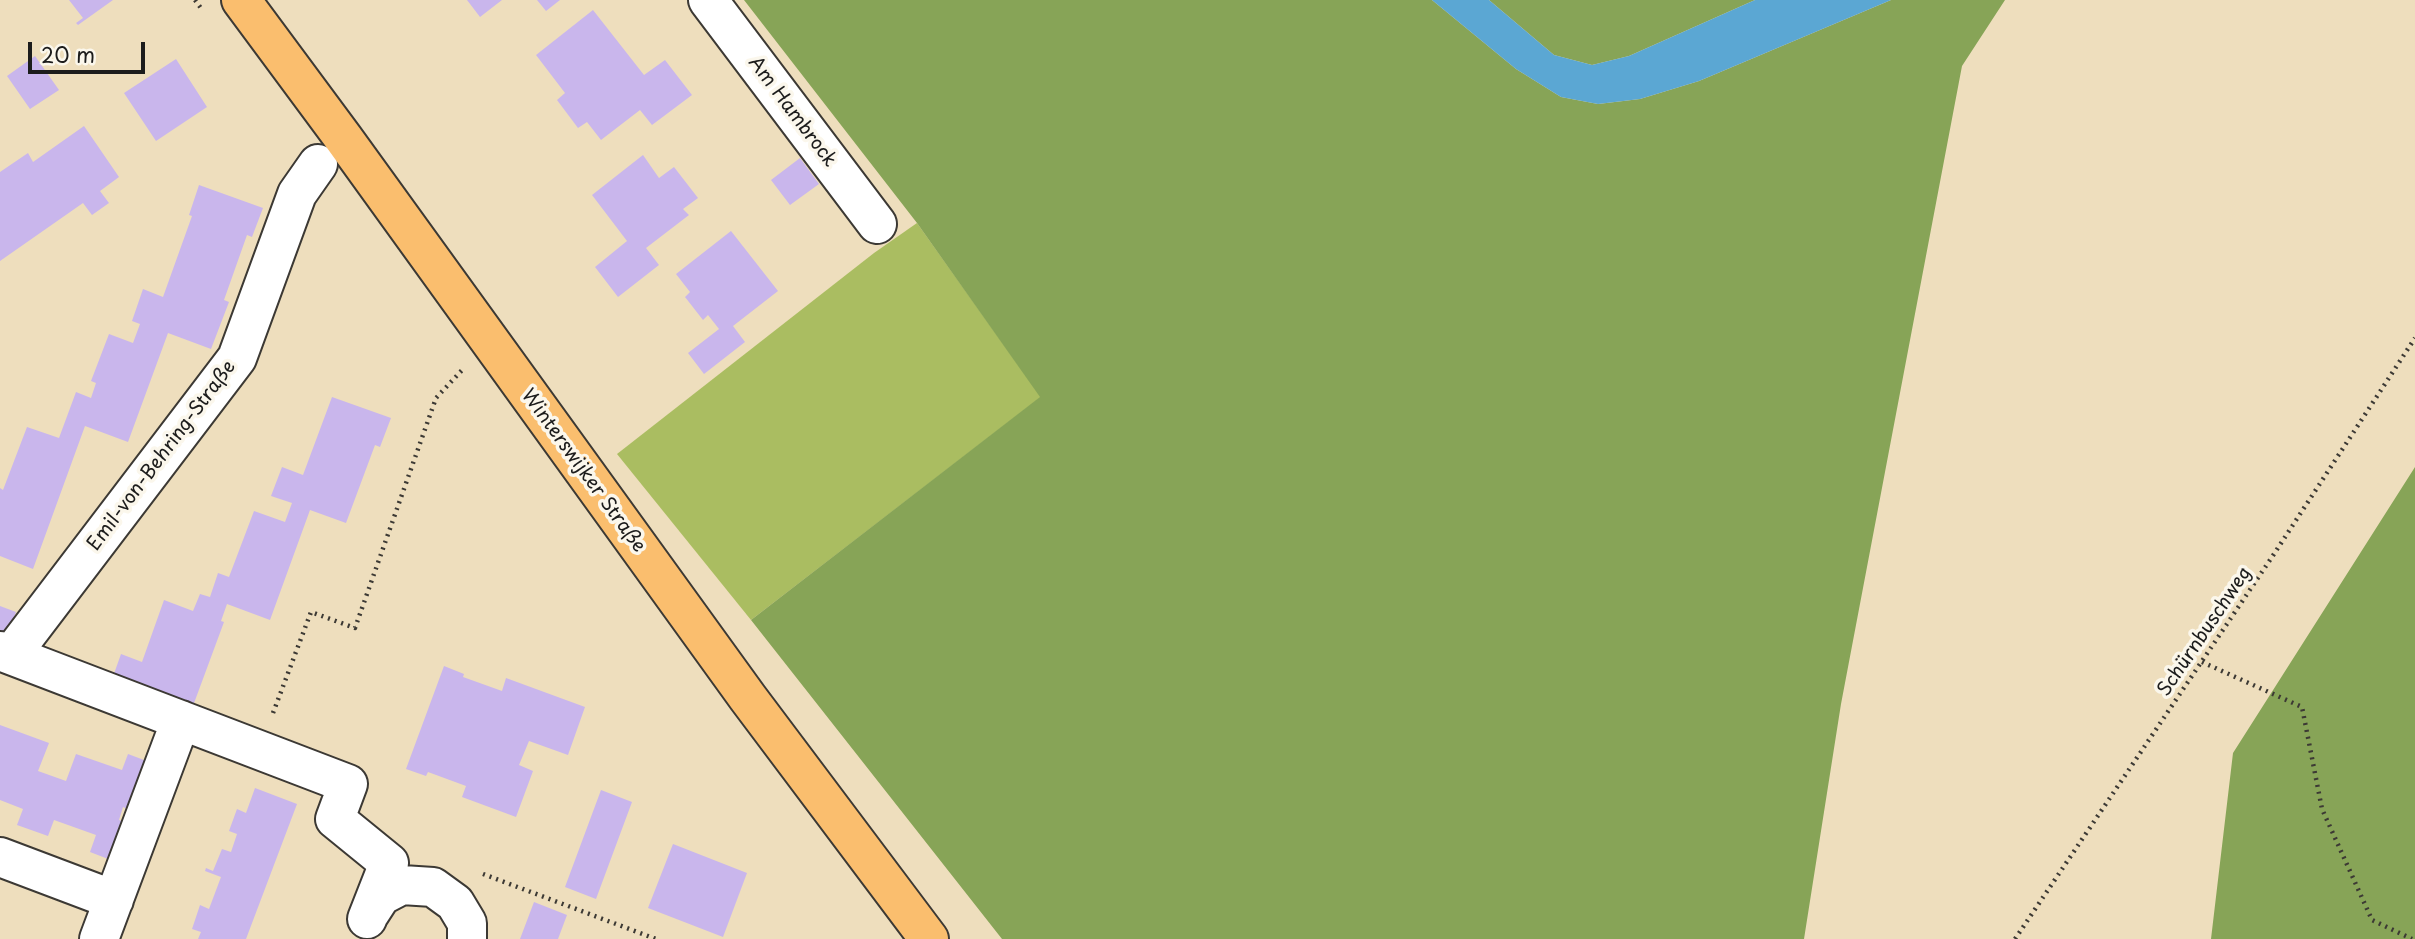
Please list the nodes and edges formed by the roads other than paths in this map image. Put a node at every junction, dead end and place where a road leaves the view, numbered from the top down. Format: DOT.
graph roads {
  1 [pos="241,0"];
  2 [pos="708,0"];
  3 [pos="318,164"];
  4 [pos="877,224"];
  5 [pos="5,653"];
  6 [pos="181,720"];
  7 [pos="0,858"];
  8 [pos="114,900"];
  9 [pos="363,929"];
  10 [pos="100,939"];
  11 [pos="467,939"];
  12 [pos="929,939"];
  1 -- 12 [label="main road, Winterswijker Straße"];
  2 -- 4 [label="street, Am Hambrock"];
  3 -- 5 [label="street, Emil-von-Behring-Straße"];
  5 -- 6 [label="street, Emil-von-Behring-Straße"];
  6 -- 8 [label="street"];
  6 -- 9 [label="street, Emil-von-Behring-Straße"];
  7 -- 8 [label="street"];
  8 -- 10 [label="street"];
  9 -- 11 [label="street"];
}
